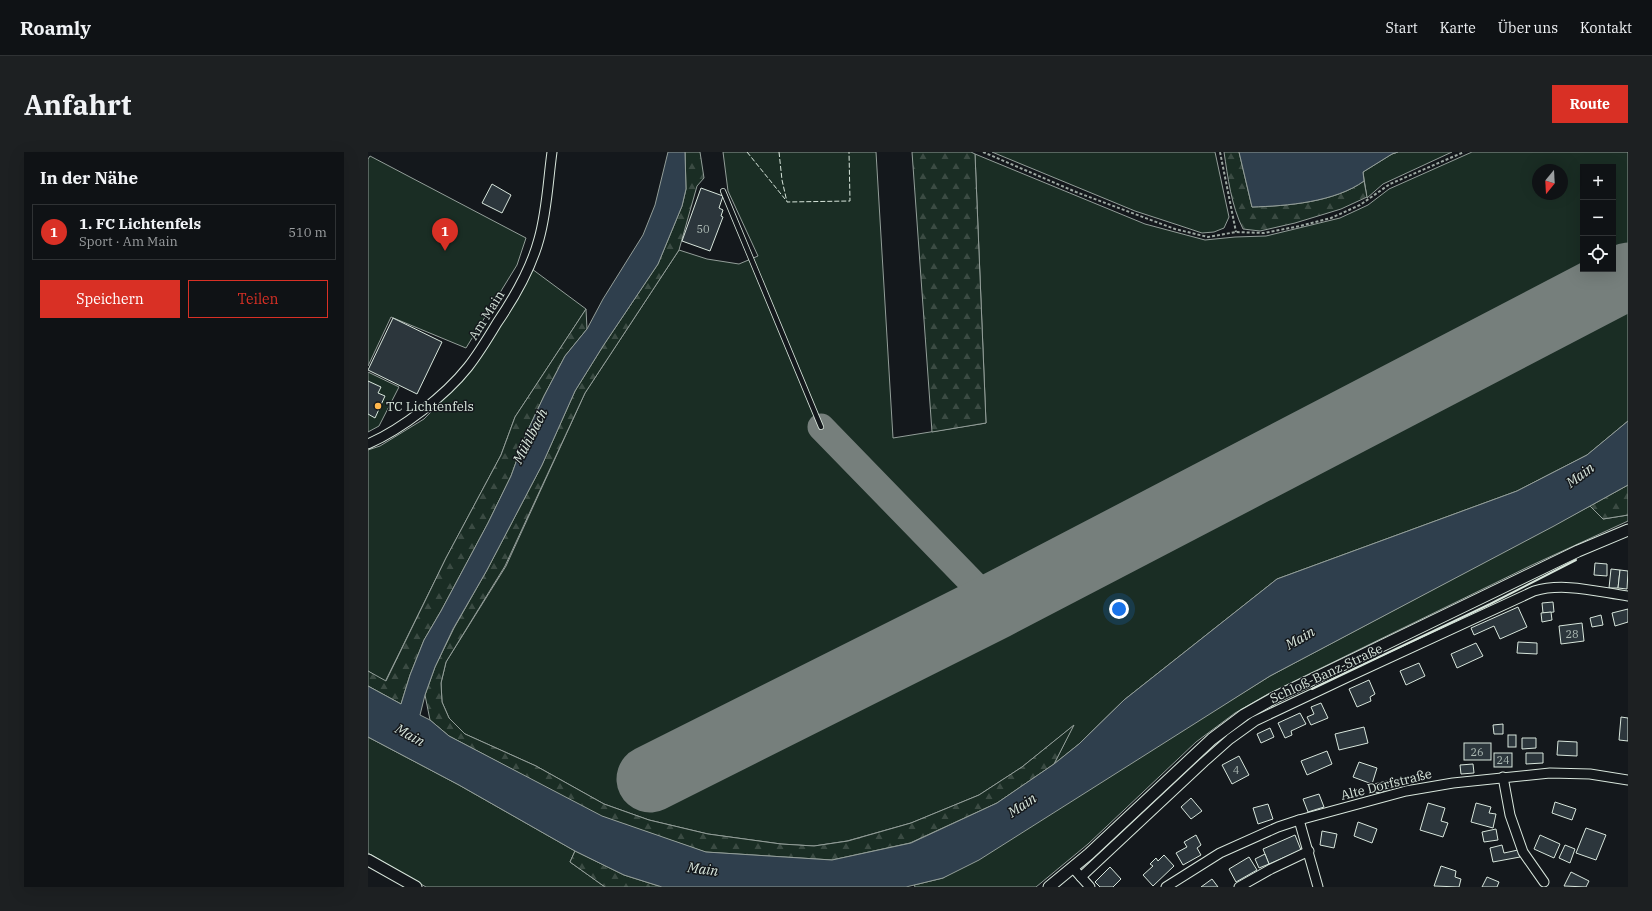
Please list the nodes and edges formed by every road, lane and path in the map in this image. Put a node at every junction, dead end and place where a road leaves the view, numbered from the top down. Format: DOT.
graph roads {
  1 [pos="552,152"];
  2 [pos="983,152"];
  3 [pos="1220,152"];
  4 [pos="1464,152"];
  5 [pos="723,191"];
  6 [pos="1236,232"];
  7 [pos="821,427"];
  8 [pos="368,444"];
  9 [pos="1628,530"];
  10 [pos="1628,596"];
  11 [pos="1504,777"];
  12 [pos="1628,780"];
  13 [pos="1299,820"];
  14 [pos="1309,851"];
  15 [pos="368,860"];
  16 [pos="1073,868"];
  17 [pos="1081,877"];
  18 [pos="1544,882"];
  19 [pos="416,887"];
  20 [pos="1049,887"];
  21 [pos="1090,887"];
  22 [pos="1166,887"];
  23 [pos="1239,887"];
  24 [pos="1319,887"];
  1 -- 8 [label="street, Am Main"];
  2 -- 6 [label="path"];
  3 -- 6 [label="path"];
  4 -- 6 [label="path"];
  5 -- 7 [label="lane"];
  9 -- 16 [label="street"];
  10 -- 17 [label="street, Schloß-Banz-Straße"];
  11 -- 12 [label="street, Alte Dorfstraße"];
  11 -- 13 [label="street, Alte Dorfstraße"];
  11 -- 18 [label="street"];
  13 -- 14 [label="street"];
  13 -- 22 [label="street, Alte Dorfstraße"];
  14 -- 23 [label="street"];
  14 -- 24 [label="street"];
  15 -- 19 [label="street"];
  16 -- 17 [label="street"];
  16 -- 20 [label="street"];
  17 -- 21 [label="street"];
}
